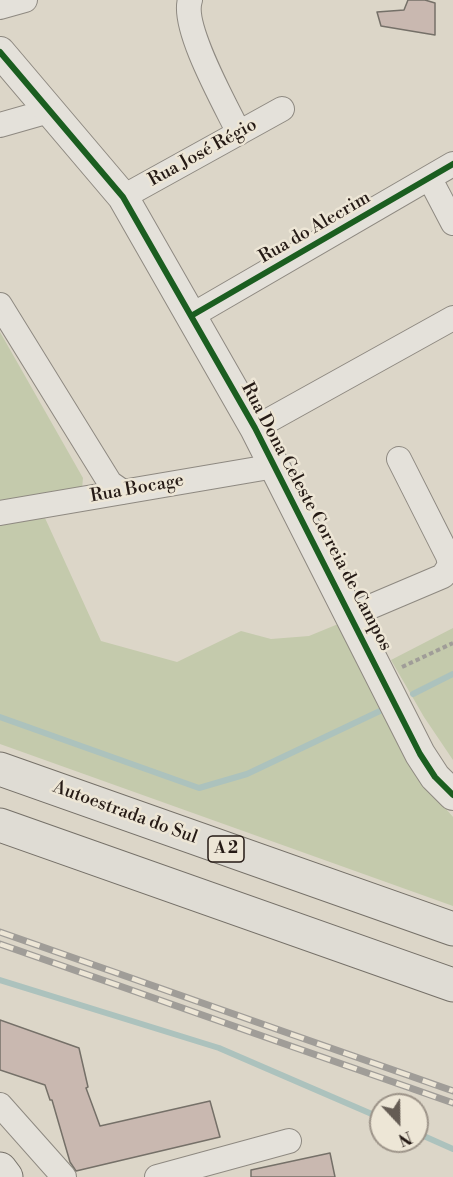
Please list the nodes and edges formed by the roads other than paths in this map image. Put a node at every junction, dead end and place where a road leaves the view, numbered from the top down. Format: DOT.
graph roads {
  1 [pos="25,0"];
  2 [pos="190,0"];
  3 [pos="0,7"];
  4 [pos="0,52"];
  5 [pos="282,109"];
  6 [pos="49,111"];
  7 [pos="0,125"];
  8 [pos="239,133"];
  9 [pos="453,164"];
  10 [pos="430,179"];
  11 [pos="123,197"];
  12 [pos="453,223"];
  13 [pos="0,305"];
  14 [pos="191,316"];
  15 [pos="453,318"];
  16 [pos="255,428"];
  17 [pos="93,452"];
  18 [pos="399,459"];
  19 [pos="275,466"];
  20 [pos="123,492"];
  21 [pos="80,499"];
  22 [pos="0,513"];
  23 [pos="351,615"];
  24 [pos="0,768"];
  25 [pos="453,795"];
  26 [pos="0,825"];
  27 [pos="453,929"];
  28 [pos="453,985"];
  29 [pos="0,1105"];
  30 [pos="289,1141"];
  31 [pos="0,1169"];
  32 [pos="6,1177"];
  33 [pos="64,1177"];
  34 [pos="157,1177"];
  1 -- 3 [label="street"];
  2 -- 8 [label="street"];
  4 -- 6 [label="street, Rua Dona Celeste Correia de Campos"];
  5 -- 8 [label="street, Rua José Régio"];
  6 -- 7 [label="street"];
  6 -- 11 [label="street, Rua Dona Celeste Correia de Campos"];
  8 -- 11 [label="street, Rua José Régio"];
  9 -- 10 [label="street, Rua do Alecrim"];
  10 -- 12 [label="street"];
  10 -- 14 [label="street, Rua do Alecrim"];
  11 -- 14 [label="street, Rua Dona Celeste Correia de Campos"];
  13 -- 17 [label="street"];
  14 -- 16 [label="street, Rua Dona Celeste Correia de Campos"];
  15 -- 16 [label="street"];
  16 -- 19 [label="street, Rua Dona Celeste Correia de Campos"];
  17 -- 20 [label="street"];
  17 -- 21 [label="street"];
  18 -- 23 [label="street"];
  19 -- 20 [label="street, Rua Bocage"];
  19 -- 23 [label="street, Rua Dona Celeste Correia de Campos"];
  20 -- 21 [label="street, Rua Bocage"];
  21 -- 22 [label="street, Rua Bocage"];
  23 -- 25 [label="street, Rua Dona Celeste Correia de Campos"];
  24 -- 27 [label="highway, Autoestrada do Sul / A 2"];
  26 -- 28 [label="highway"];
  29 -- 33 [label="street"];
  30 -- 34 [label="street"];
  31 -- 32 [label="main road"];
}
